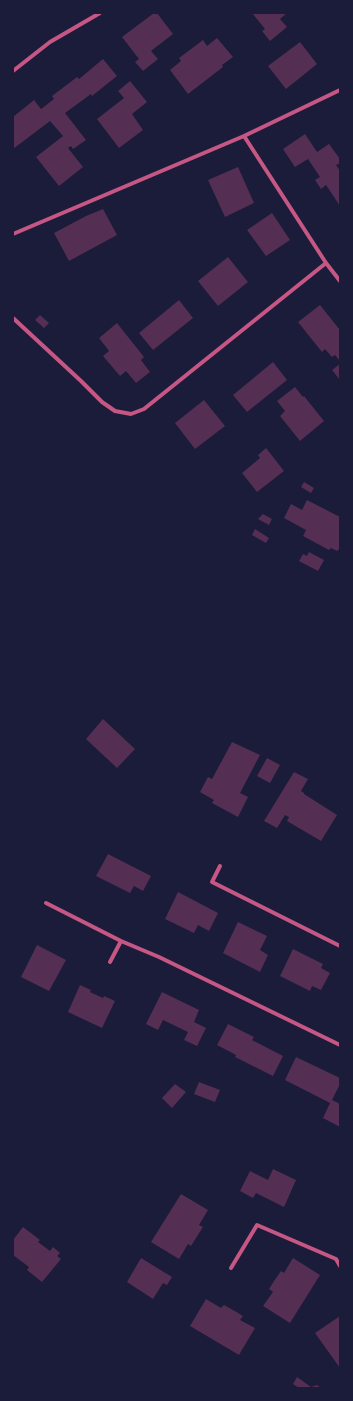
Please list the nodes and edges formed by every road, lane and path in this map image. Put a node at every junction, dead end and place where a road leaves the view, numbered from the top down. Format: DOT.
graph roads {
  1 [pos="100,13"];
  2 [pos="13,71"];
  3 [pos="340,90"];
  4 [pos="244,136"];
  5 [pos="13,234"];
  6 [pos="326,263"];
  7 [pos="340,281"];
  8 [pos="13,318"];
  9 [pos="220,866"];
  10 [pos="46,903"];
  11 [pos="121,941"];
  12 [pos="340,946"];
  13 [pos="110,962"];
  14 [pos="340,1045"];
  15 [pos="340,1266"];
  16 [pos="230,1268"];
  1 -- 2 [label="street"];
  3 -- 4 [label="street"];
  4 -- 5 [label="street"];
  4 -- 6 [label="street"];
  6 -- 7 [label="street"];
  6 -- 8 [label="street"];
  9 -- 12 [label="street"];
  10 -- 11 [label="street"];
  11 -- 13 [label="street"];
  11 -- 14 [label="street"];
  15 -- 16 [label="street"];
}
